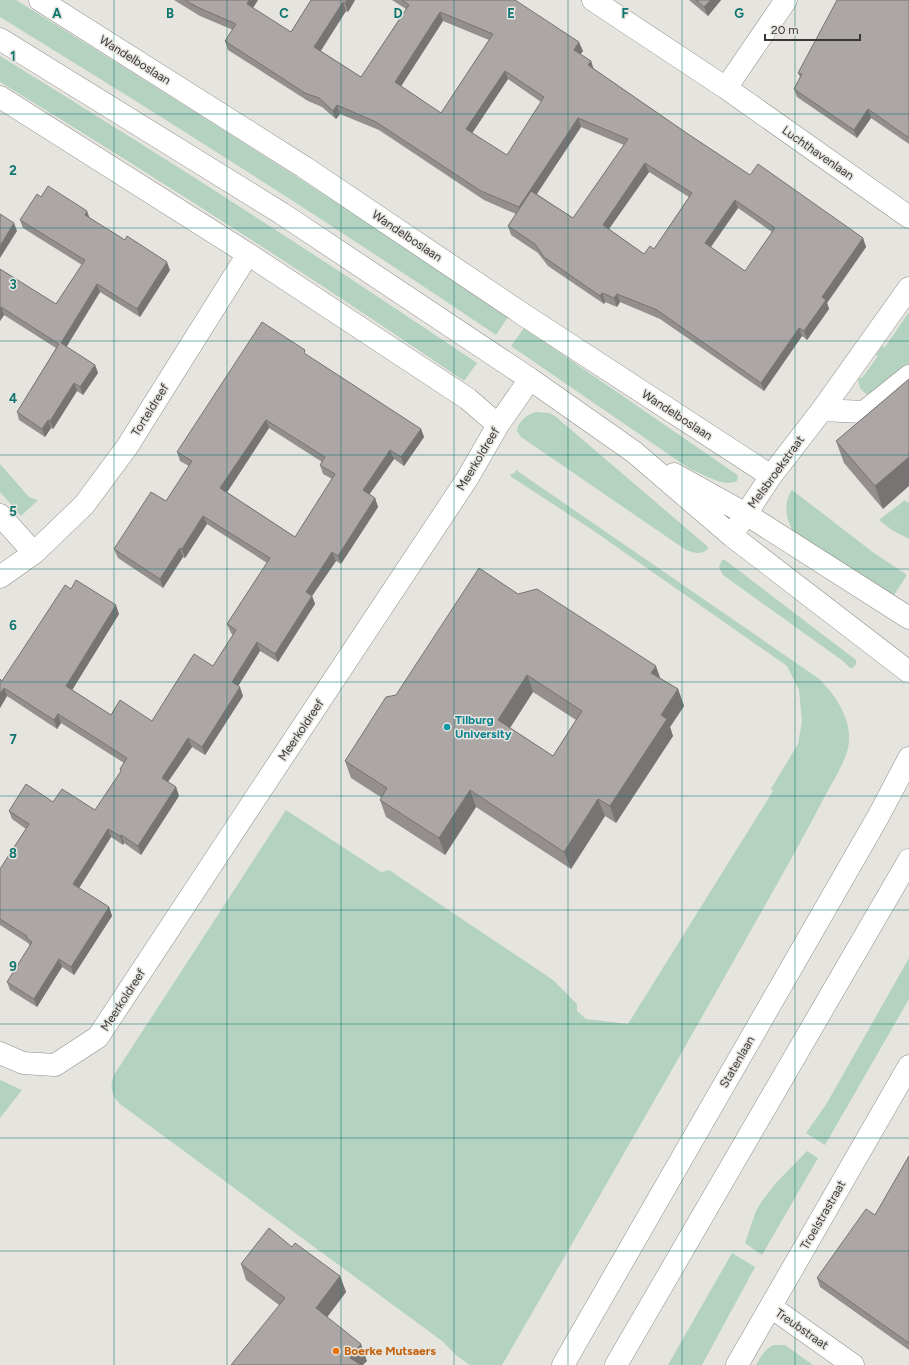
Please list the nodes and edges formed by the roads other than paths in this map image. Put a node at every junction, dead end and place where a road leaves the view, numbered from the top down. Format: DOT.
graph roads {
  1 [pos="40,0"];
  2 [pos="593,0"];
  3 [pos="786,0"];
  4 [pos="0,39"];
  5 [pos="726,88"];
  6 [pos="0,97"];
  7 [pos="909,217"];
  8 [pos="248,254"];
  9 [pos="909,288"];
  10 [pos="909,376"];
  11 [pos="530,379"];
  12 [pos="822,410"];
  13 [pos="498,425"];
  14 [pos="634,452"];
  15 [pos="772,476"];
  16 [pos="746,514"];
  17 [pos="0,516"];
  18 [pos="732,536"];
  19 [pos="34,553"];
  20 [pos="0,577"];
  21 [pos="909,618"];
  22 [pos="909,672"];
  23 [pos="909,758"];
  24 [pos="909,860"];
  25 [pos="0,1053"];
  26 [pos="909,1066"];
  27 [pos="771,1307"];
  28 [pos="563,1365"];
  29 [pos="616,1365"];
  30 [pos="737,1365"];
  31 [pos="853,1365"];
  1 -- 15 [label="street, Wandelboslaan"];
  2 -- 5 [label="street, Luchthavenlaan"];
  3 -- 5 [label="street"];
  4 -- 11 [label="street"];
  5 -- 7 [label="street, Luchthavenlaan"];
  6 -- 8 [label="street"];
  8 -- 13 [label="street"];
  8 -- 19 [label="street, Torteldreef"];
  9 -- 12 [label="street, Melsbroekstraat"];
  10 -- 12 [label="street"];
  11 -- 13 [label="street, Meerkoldreef"];
  11 -- 14 [label="street"];
  12 -- 15 [label="street, Melsbroekstraat"];
  13 -- 25 [label="street, Meerkoldreef"];
  14 -- 16 [label="street"];
  14 -- 18 [label="street"];
  15 -- 16 [label="street, Melsbroekstraat"];
  16 -- 18 [label="street, Melsbroekstraat"];
  16 -- 21 [label="street"];
  17 -- 19 [label="street"];
  18 -- 22 [label="street"];
  19 -- 20 [label="street, Torteldreef"];
  23 -- 28 [label="street, Statenlaan"];
  24 -- 29 [label="street"];
  26 -- 27 [label="street, Troelstrastraat"];
  27 -- 30 [label="street, Troelstrastraat"];
  27 -- 31 [label="street, Treubstraat"];
}
